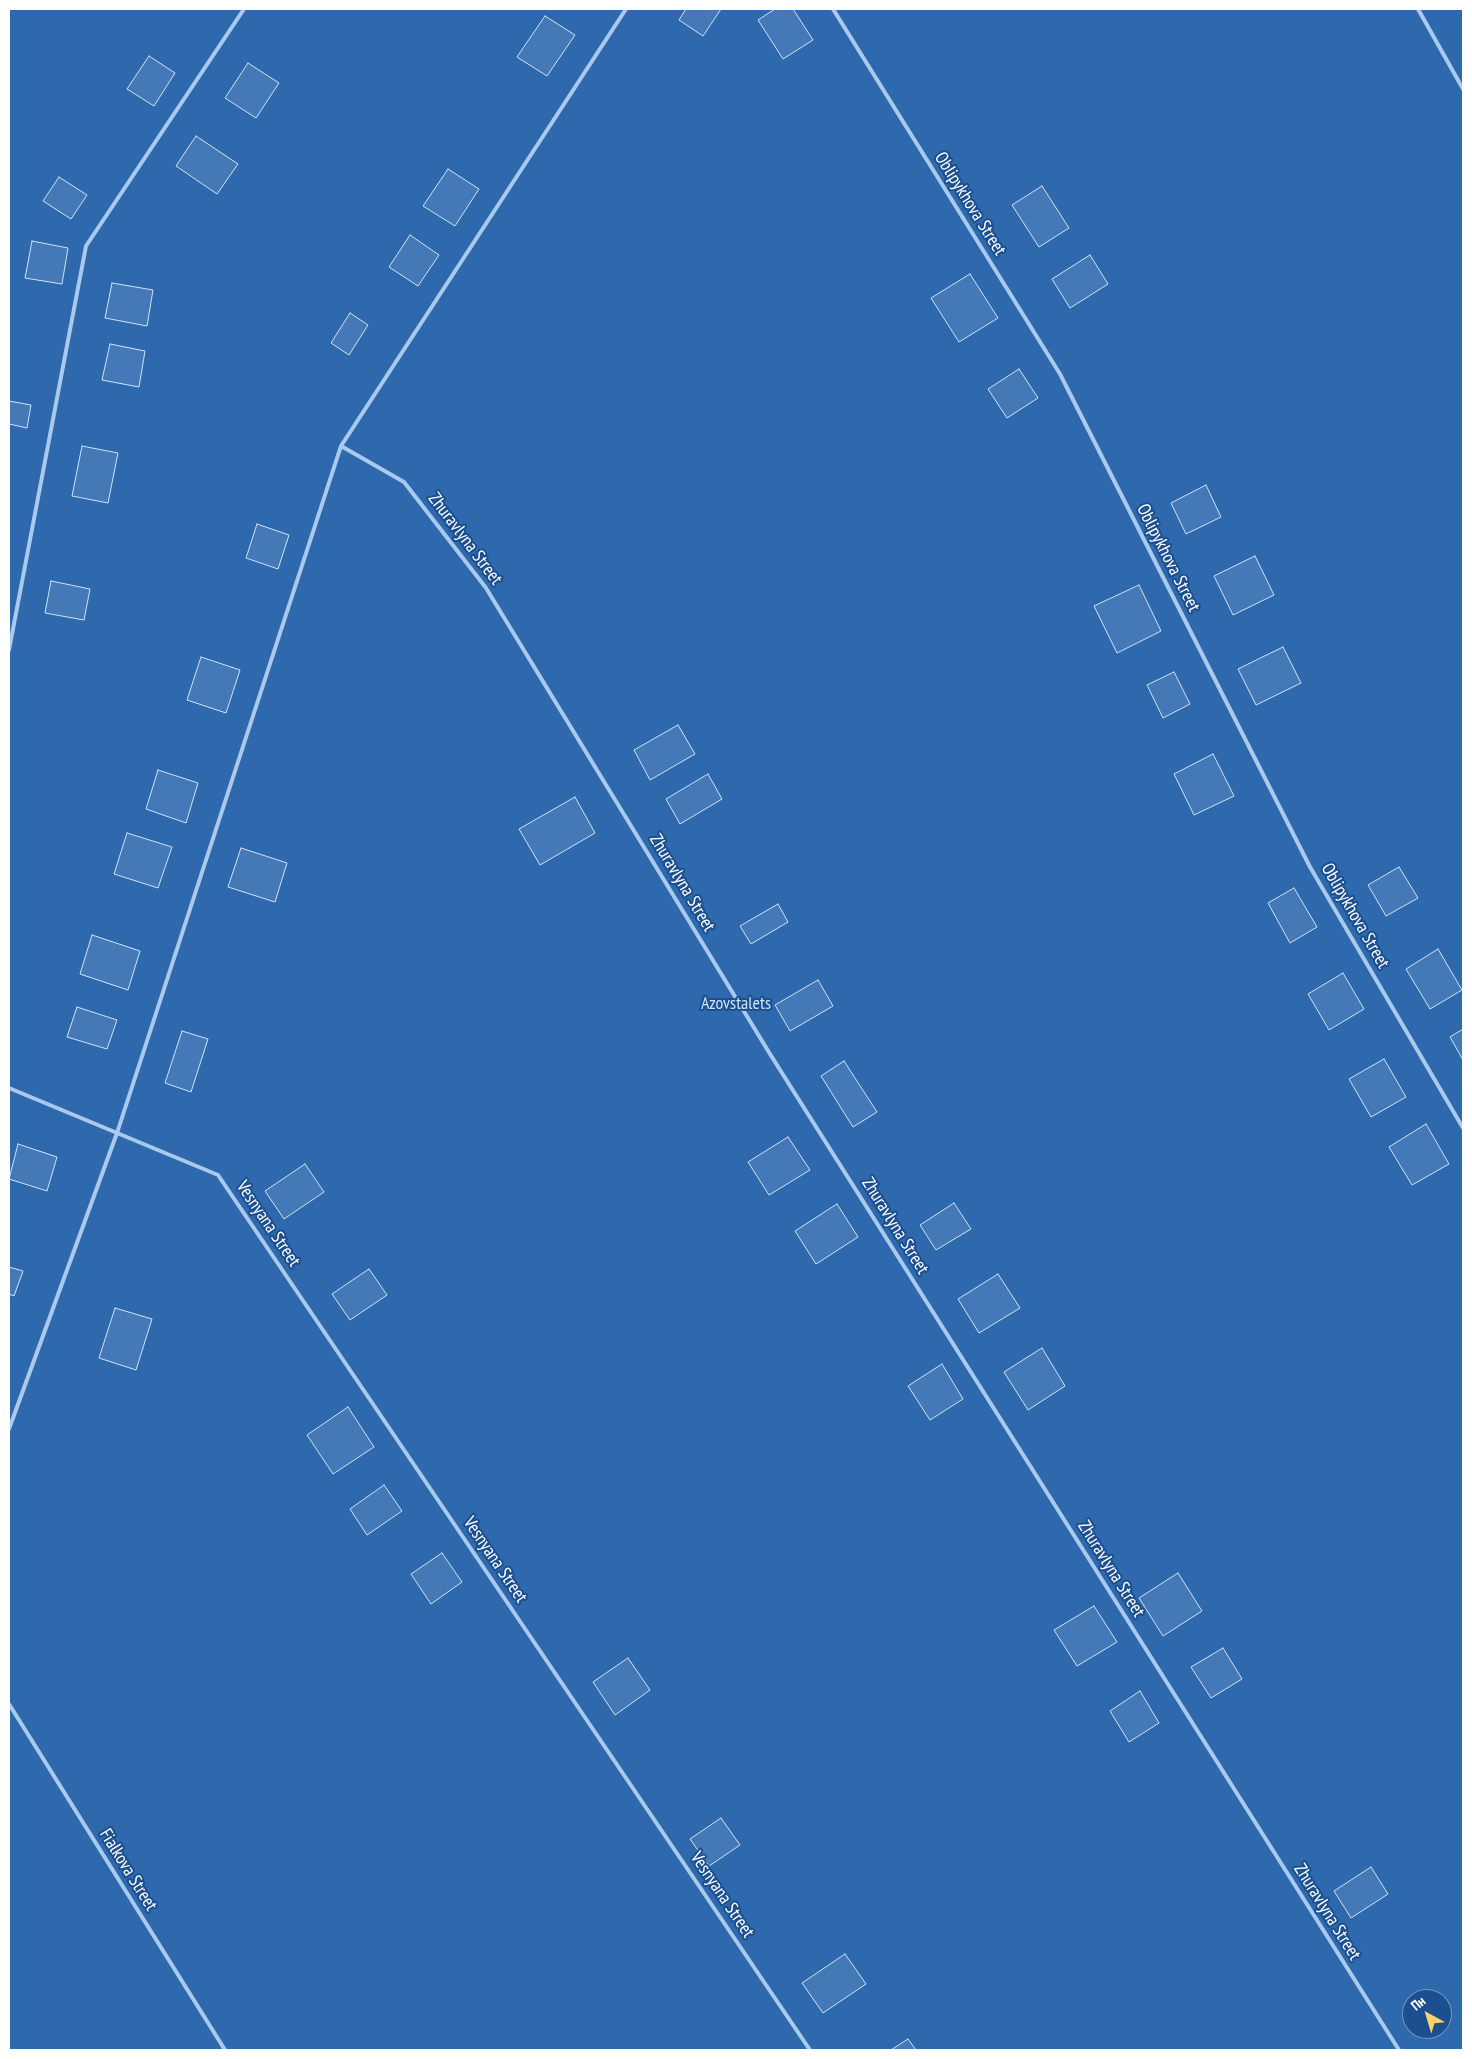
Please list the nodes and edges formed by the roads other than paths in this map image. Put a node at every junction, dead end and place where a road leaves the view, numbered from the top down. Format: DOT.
graph roads {
  1 [pos="244,9"];
  2 [pos="626,9"];
  3 [pos="833,9"];
  4 [pos="1418,9"];
  5 [pos="1463,89"];
  6 [pos="340,446"];
  7 [pos="9,650"];
  8 [pos="9,1088"];
  9 [pos="1463,1128"];
  10 [pos="116,1133"];
  11 [pos="9,1429"];
  12 [pos="9,1704"];
  13 [pos="224,2050"];
  14 [pos="810,2050"];
  15 [pos="1399,2050"];
  1 -- 7 [label="lane"];
  2 -- 6 [label="lane"];
  3 -- 9 [label="lane, Oblipykhova Street"];
  4 -- 5 [label="lane"];
  6 -- 10 [label="lane"];
  6 -- 15 [label="lane, Zhuravlyna Street"];
  8 -- 10 [label="lane, Vesnyana Street"];
  10 -- 11 [label="lane"];
  10 -- 14 [label="lane, Vesnyana Street"];
  12 -- 13 [label="lane, Fialkova Street"];
}
